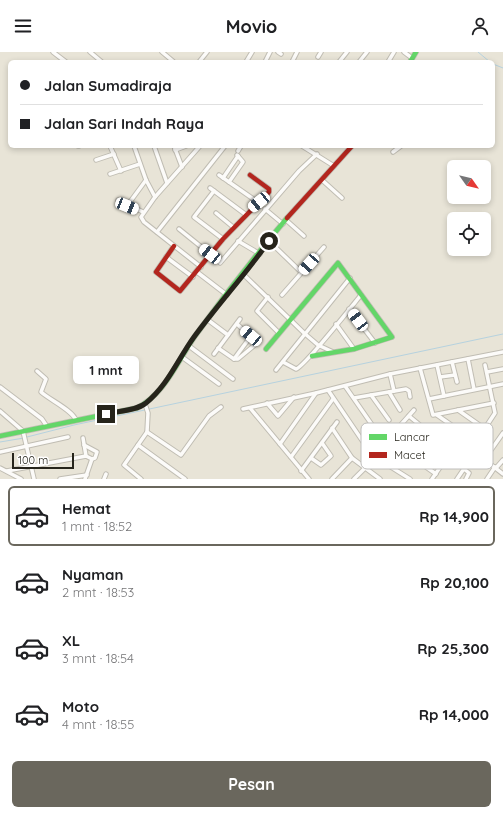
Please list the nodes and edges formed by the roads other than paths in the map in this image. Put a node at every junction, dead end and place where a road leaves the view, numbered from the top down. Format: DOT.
graph roads {
  1 [pos="53,52"];
  2 [pos="90,52"];
  3 [pos="162,52"];
  4 [pos="207,52"];
  5 [pos="321,52"];
  6 [pos="347,52"];
  7 [pos="367,52"];
  8 [pos="404,52"];
  9 [pos="416,52"];
  10 [pos="318,56"];
  11 [pos="63,60"];
  12 [pos="100,60"];
  13 [pos="172,60"];
  14 [pos="201,60"];
  15 [pos="341,60"];
  16 [pos="361,60"];
  17 [pos="411,60"];
  18 [pos="111,148"];
  19 [pos="135,148"];
  20 [pos="155,148"];
  21 [pos="175,148"];
  22 [pos="198,148"];
  23 [pos="223,148"];
  24 [pos="306,148"];
  25 [pos="350,148"];
  26 [pos="399,148"];
  27 [pos="394,152"];
  28 [pos="114,154"];
  29 [pos="317,154"];
  30 [pos="96,160"];
  31 [pos="140,164"];
  32 [pos="334,166"];
  33 [pos="182,167"];
  34 [pos="122,171"];
  35 [pos="110,174"];
  36 [pos="250,174"];
  37 [pos="219,175"];
  38 [pos="223,178"];
  39 [pos="146,180"];
  40 [pos="322,180"];
  41 [pos="229,182"];
  42 [pos="167,183"];
  43 [pos="210,188"];
  44 [pos="214,191"];
  45 [pos="155,197"];
  46 [pos="342,198"];
  47 [pos="118,200"];
  48 [pos="259,202"];
  49 [pos="127,206"];
  50 [pos="265,209"];
  51 [pos="143,212"];
  52 [pos="216,213"];
  53 [pos="245,214"];
  54 [pos="285,222"];
  55 [pos="233,227"];
  56 [pos="179,229"];
  57 [pos="157,232"];
  58 [pos="304,236"];
  59 [pos="223,239"];
  60 [pos="238,240"];
  61 [pos="269,241"];
  62 [pos="174,246"];
  63 [pos="324,247"];
  64 [pos="210,254"];
  65 [pos="260,254"];
  66 [pos="166,257"];
  67 [pos="220,263"];
  68 [pos="201,267"];
  69 [pos="197,272"];
  70 [pos="301,272"];
  71 [pos="243,274"];
  72 [pos="193,277"];
  73 [pos="350,278"];
  74 [pos="227,295"];
  75 [pos="282,295"];
  76 [pos="361,295"];
  77 [pos="268,297"];
  78 [pos="349,309"];
  79 [pos="240,319"];
  80 [pos="208,320"];
  81 [pos="292,320"];
  82 [pos="237,324"];
  83 [pos="336,324"];
  84 [pos="279,333"];
  85 [pos="304,333"];
  86 [pos="228,335"];
  87 [pos="251,336"];
  88 [pos="375,343"];
  89 [pos="318,345"];
  90 [pos="189,346"];
  91 [pos="218,348"];
  92 [pos="266,349"];
  93 [pos="354,349"];
  94 [pos="333,352"];
  95 [pos="503,352"];
  96 [pos="214,354"];
  97 [pos="312,356"];
  98 [pos="182,357"];
  99 [pos="234,359"];
  100 [pos="468,359"];
  101 [pos="283,362"];
  102 [pos="452,362"];
  103 [pos="485,364"];
  104 [pos="437,366"];
  105 [pos="420,368"];
  106 [pos="503,369"];
  107 [pos="276,370"];
  108 [pos="36,371"];
  109 [pos="487,372"];
  110 [pos="390,374"];
  111 [pos="455,375"];
  112 [pos="440,377"];
  113 [pos="233,379"];
  114 [pos="457,382"];
  115 [pos="219,384"];
  116 [pos="503,384"];
  117 [pos="344,386"];
  118 [pos="491,386"];
  119 [pos="0,387"];
  120 [pos="474,389"];
  121 [pos="328,390"];
  122 [pos="394,390"];
  123 [pos="389,392"];
  124 [pos="316,393"];
  125 [pos="371,395"];
  126 [pos="444,396"];
  127 [pos="294,397"];
  128 [pos="410,397"];
  129 [pos="354,398"];
  130 [pos="333,399"];
  131 [pos="429,399"];
  132 [pos="267,403"];
  133 [pos="494,403"];
  134 [pos="146,406"];
  135 [pos="221,407"];
  136 [pos="250,408"];
  137 [pos="243,409"];
  138 [pos="400,410"];
  139 [pos="414,410"];
  140 [pos="458,410"];
  141 [pos="0,411"];
  142 [pos="438,415"];
  143 [pos="409,416"];
  144 [pos="76,420"];
  145 [pos="389,420"];
  146 [pos="337,422"];
  147 [pos="371,423"];
  148 [pos="403,423"];
  149 [pos="418,423"];
  150 [pos="449,423"];
  151 [pos="476,423"];
  152 [pos="489,423"];
  153 [pos="46,425"];
  154 [pos="332,428"];
  155 [pos="23,432"];
  156 [pos="147,432"];
  157 [pos="503,433"];
  158 [pos="0,436"];
  159 [pos="68,437"];
  160 [pos="83,438"];
  161 [pos="361,438"];
  162 [pos="322,443"];
  163 [pos="26,444"];
  164 [pos="280,444"];
  165 [pos="84,445"];
  166 [pos="138,445"];
  167 [pos="493,447"];
  168 [pos="0,452"];
  169 [pos="86,456"];
  170 [pos="290,457"];
  171 [pos="311,458"];
  172 [pos="352,458"];
  173 [pos="92,459"];
  174 [pos="503,460"];
  175 [pos="31,466"];
  176 [pos="361,466"];
  177 [pos="493,466"];
  178 [pos="496,468"];
  179 [pos="363,469"];
  180 [pos="365,469"];
  181 [pos="395,469"];
  182 [pos="429,469"];
  183 [pos="439,469"];
  184 [pos="464,469"];
  185 [pos="1,470"];
  186 [pos="302,471"];
  187 [pos="7,472"];
  188 [pos="106,474"];
  189 [pos="436,474"];
  190 [pos="503,474"];
  191 [pos="86,477"];
  192 [pos="16,478"];
  193 [pos="21,479"];
  194 [pos="34,479"];
  195 [pos="62,479"];
  196 [pos="104,479"];
  197 [pos="142,479"];
  198 [pos="185,479"];
  199 [pos="309,479"];
  200 [pos="332,479"];
  201 [pos="354,479"];
  202 [pos="380,479"];
  203 [pos="410,479"];
  204 [pos="432,479"];
  205 [pos="457,479"];
  206 [pos="466,479"];
  207 [pos="487,479"];
  1 -- 11 [label="street"];
  2 -- 12 [label="street"];
  3 -- 13 [label="street"];
  4 -- 14 [label="street"];
  5 -- 10 [label="street"];
  6 -- 15 [label="street"];
  7 -- 16 [label="street"];
  8 -- 17 [label="street"];
  9 -- 17 [label="street"];
  18 -- 28 [label="street"];
  19 -- 31 [label="street"];
  20 -- 42 [label="street"];
  21 -- 33 [label="street"];
  22 -- 33 [label="street"];
  23 -- 57 [label="street"];
  24 -- 29 [label="street"];
  25 -- 32 [label="street"];
  26 -- 27 [label="street"];
  28 -- 30 [label="street"];
  28 -- 34 [label="street"];
  29 -- 32 [label="street"];
  29 -- 50 [label="street"];
  31 -- 34 [label="street"];
  31 -- 39 [label="street"];
  32 -- 40 [label="street"];
  33 -- 42 [label="street"];
  34 -- 35 [label="street"];
  36 -- 48 [label="street"];
  37 -- 38 [label="street"];
  38 -- 41 [label="street"];
  38 -- 41 [label="street"];
  39 -- 45 [label="street"];
  39 -- 49 [label="street"];
  40 -- 46 [label="street"];
  40 -- 54 [label="street"];
  41 -- 48 [label="street"];
  42 -- 45 [label="street"];
  43 -- 44 [label="street"];
  44 -- 53 [label="street"];
  44 -- 59 [label="street"];
  45 -- 51 [label="street"];
  47 -- 49 [label="street"];
  48 -- 53 [label="street"];
  49 -- 51 [label="street"];
  50 -- 54 [label="street"];
  50 -- 60 [label="street"];
  51 -- 57 [label="street"];
  52 -- 55 [label="street"];
  53 -- 55 [label="street"];
  54 -- 58 [label="street"];
  54 -- 61 [label="street"];
  55 -- 59 [label="street"];
  56 -- 64 [label="street"];
  57 -- 62 [label="street"];
  59 -- 64 [label="street"];
  60 -- 65 [label="street"];
  60 -- 67 [label="street"];
  61 -- 65 [label="street"];
  61 -- 70 [label="street"];
  62 -- 66 [label="street"];
  62 -- 68 [label="street"];
  63 -- 70 [label="street"];
  64 -- 68 [label="street"];
  65 -- 71 [label="street"];
  66 -- 72 [label="street"];
  66 -- 72 [label="street"];
  68 -- 69 [label="street"];
  69 -- 72 [label="street"];
  69 -- 74 [label="street"];
  70 -- 75 [label="street"];
  71 -- 74 [label="street"];
  71 -- 77 [label="street"];
  73 -- 76 [label="street"];
  73 -- 81 [label="street"];
  73 -- 85 [label="street"];
  74 -- 80 [label="street"];
  76 -- 78 [label="street"];
  76 -- 88 [label="street"];
  77 -- 81 [label="street"];
  77 -- 84 [label="street"];
  78 -- 83 [label="street"];
  78 -- 88 [label="street"];
  79 -- 82 [label="street"];
  80 -- 86 [label="street"];
  80 -- 90 [label="street"];
  81 -- 84 [label="street"];
  81 -- 85 [label="street"];
  82 -- 86 [label="street"];
  82 -- 87 [label="street"];
  83 -- 89 [label="street"];
  83 -- 93 [label="street"];
  84 -- 92 [label="street"];
  85 -- 89 [label="street"];
  85 -- 101 [label="street"];
  86 -- 91 [label="street"];
  87 -- 99 [label="street"];
  87 -- 99 [label="street"];
  88 -- 93 [label="street"];
  89 -- 94 [label="street"];
  89 -- 97 [label="street"];
  90 -- 98 [label="street"];
  90 -- 113 [label="street"];
  91 -- 96 [label="street"];
  91 -- 99 [label="street"];
  93 -- 94 [label="street"];
  94 -- 97 [label="street"];
  95 -- 100 [label="street"];
  97 -- 101 [label="street"];
  98 -- 115 [label="street"];
  98 -- 134 [label="street"];
  100 -- 102 [label="street"];
  100 -- 120 [label="street"];
  101 -- 107 [label="street"];
  102 -- 104 [label="street"];
  102 -- 111 [label="street"];
  103 -- 109 [label="street"];
  104 -- 105 [label="street"];
  104 -- 112 [label="street"];
  105 -- 110 [label="street"];
  105 -- 131 [label="street"];
  106 -- 109 [label="street"];
  108 -- 144 [label="street"];
  109 -- 118 [label="street"];
  110 -- 117 [label="street"];
  110 -- 122 [label="street"];
  111 -- 112 [label="street"];
  111 -- 114 [label="street"];
  112 -- 126 [label="street"];
  116 -- 118 [label="street"];
  117 -- 121 [label="street"];
  117 -- 129 [label="street"];
  118 -- 120 [label="street"];
  118 -- 133 [label="street"];
  119 -- 153 [label="street"];
  120 -- 126 [label="street"];
  121 -- 124 [label="street"];
  121 -- 130 [label="street"];
  122 -- 123 [label="street"];
  122 -- 128 [label="street"];
  123 -- 125 [label="street"];
  123 -- 138 [label="street"];
  124 -- 127 [label="street"];
  124 -- 164 [label="street"];
  125 -- 129 [label="street"];
  125 -- 145 [label="street"];
  126 -- 131 [label="street"];
  127 -- 132 [label="street"];
  127 -- 132 [label="street"];
  129 -- 147 [label="street"];
  130 -- 161 [label="street"];
  130 -- 170 [label="street"];
  131 -- 142 [label="street"];
  132 -- 136 [label="street"];
  133 -- 140 [label="street"];
  133 -- 152 [label="street"];
  134 -- 144 [label="street"];
  134 -- 156 [label="street"];
  135 -- 156 [label="street"];
  136 -- 137 [label="street"];
  136 -- 164 [label="street"];
  139 -- 143 [label="street"];
  140 -- 142 [label="street"];
  140 -- 151 [label="street"];
  141 -- 155 [label="street"];
  142 -- 150 [label="street"];
  143 -- 148 [label="street"];
  143 -- 149 [label="street"];
  144 -- 153 [label="street"];
  146 -- 154 [label="street"];
  153 -- 155 [label="street"];
  154 -- 162 [label="street"];
  154 -- 172 [label="street"];
  155 -- 158 [label="street"];
  155 -- 163 [label="street"];
  156 -- 166 [label="street"];
  157 -- 167 [label="street"];
  159 -- 163 [label="street"];
  160 -- 165 [label="street"];
  162 -- 171 [label="street"];
  162 -- 171 [label="street"];
  163 -- 168 [label="street"];
  163 -- 175 [label="street"];
  164 -- 170 [label="street"];
  165 -- 169 [label="street"];
  165 -- 173 [label="street"];
  166 -- 197 [label="street"];
  166 -- 198 [label="street"];
  169 -- 173 [label="street"];
  169 -- 175 [label="street"];
  170 -- 186 [label="street"];
  171 -- 186 [label="street"];
  172 -- 176 [label="street"];
  172 -- 200 [label="street"];
  173 -- 191 [label="street"];
  174 -- 178 [label="street"];
  175 -- 187 [label="street"];
  175 -- 194 [label="street"];
  177 -- 178 [label="street"];
  178 -- 190 [label="street"];
  178 -- 207 [label="street"];
  179 -- 201 [label="street"];
  180 -- 202 [label="street"];
  181 -- 203 [label="street"];
  182 -- 189 [label="street"];
  183 -- 189 [label="street"];
  184 -- 205 [label="street"];
  184 -- 206 [label="street"];
  185 -- 187 [label="street"];
  186 -- 199 [label="street"];
  187 -- 192 [label="street"];
  188 -- 196 [label="street"];
  189 -- 204 [label="street"];
  191 -- 195 [label="street"];
  192 -- 193 [label="street"];
}
